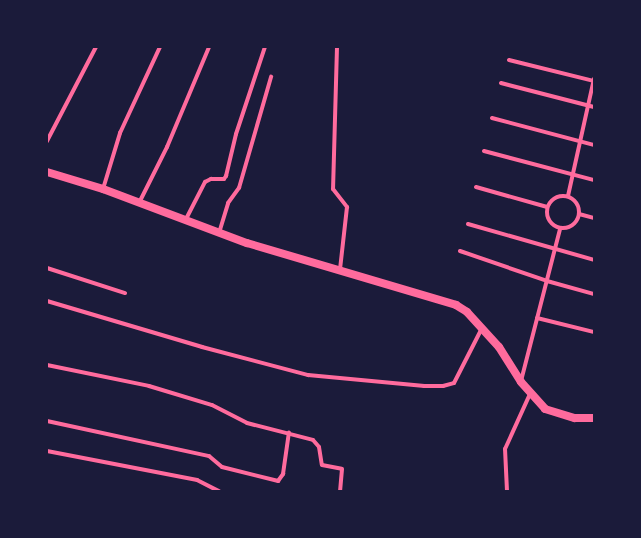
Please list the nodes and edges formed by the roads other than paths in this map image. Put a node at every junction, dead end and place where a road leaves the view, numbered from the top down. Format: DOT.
graph roads {
  1 [pos="96,47"];
  2 [pos="160,47"];
  3 [pos="209,47"];
  4 [pos="265,47"];
  5 [pos="338,47"];
  6 [pos="508,60"];
  7 [pos="272,77"];
  8 [pos="594,80"];
  9 [pos="501,83"];
  10 [pos="588,106"];
  11 [pos="594,107"];
  12 [pos="492,118"];
  13 [pos="47,141"];
  14 [pos="580,142"];
  15 [pos="594,145"];
  16 [pos="484,151"];
  17 [pos="47,172"];
  18 [pos="572,176"];
  19 [pos="594,180"];
  20 [pos="476,187"];
  21 [pos="103,190"];
  22 [pos="568,196"];
  23 [pos="139,204"];
  24 [pos="547,207"];
  25 [pos="579,214"];
  26 [pos="594,218"];
  27 [pos="186,221"];
  28 [pos="468,224"];
  29 [pos="560,229"];
  30 [pos="219,233"];
  31 [pos="555,249"];
  32 [pos="460,251"];
  33 [pos="594,260"];
  34 [pos="47,268"];
  35 [pos="340,269"];
  36 [pos="547,281"];
  37 [pos="125,293"];
  38 [pos="594,294"];
  39 [pos="47,301"];
  40 [pos="537,318"];
  41 [pos="482,328"];
  42 [pos="594,332"];
  43 [pos="47,365"];
  44 [pos="521,382"];
  45 [pos="530,394"];
  46 [pos="594,418"];
  47 [pos="47,421"];
  48 [pos="289,432"];
  49 [pos="47,451"];
  50 [pos="209,484"];
  51 [pos="208,491"];
  52 [pos="219,491"];
  53 [pos="340,491"];
  54 [pos="507,491"];
  1 -- 13 [label="street"];
  2 -- 21 [label="street"];
  3 -- 23 [label="street"];
  4 -- 27 [label="street"];
  5 -- 35 [label="street"];
  6 -- 8 [label="street"];
  7 -- 30 [label="street"];
  8 -- 10 [label="street"];
  9 -- 10 [label="street"];
  10 -- 11 [label="street"];
  10 -- 14 [label="street"];
  12 -- 14 [label="street"];
  14 -- 15 [label="street"];
  14 -- 18 [label="street"];
  16 -- 18 [label="street"];
  17 -- 21 [label="main road"];
  18 -- 19 [label="street"];
  18 -- 22 [label="street"];
  20 -- 24 [label="street"];
  21 -- 23 [label="main road"];
  22 -- 24 [label="street"];
  22 -- 25 [label="street"];
  23 -- 27 [label="main road"];
  24 -- 29 [label="street"];
  25 -- 26 [label="street"];
  25 -- 29 [label="street"];
  27 -- 30 [label="main road"];
  28 -- 31 [label="street"];
  29 -- 31 [label="street"];
  30 -- 35 [label="main road"];
  31 -- 33 [label="street"];
  31 -- 36 [label="street"];
  32 -- 36 [label="street"];
  34 -- 37 [label="street"];
  35 -- 41 [label="main road"];
  36 -- 38 [label="street"];
  36 -- 40 [label="street"];
  39 -- 41 [label="street"];
  40 -- 42 [label="street"];
  40 -- 44 [label="street"];
  41 -- 44 [label="main road"];
  43 -- 48 [label="street"];
  44 -- 45 [label="main road"];
  45 -- 46 [label="main road"];
  45 -- 54 [label="street"];
  47 -- 48 [label="street"];
  48 -- 53 [label="street"];
  49 -- 50 [label="street"];
  50 -- 51 [label="street"];
  50 -- 52 [label="street"];
}
